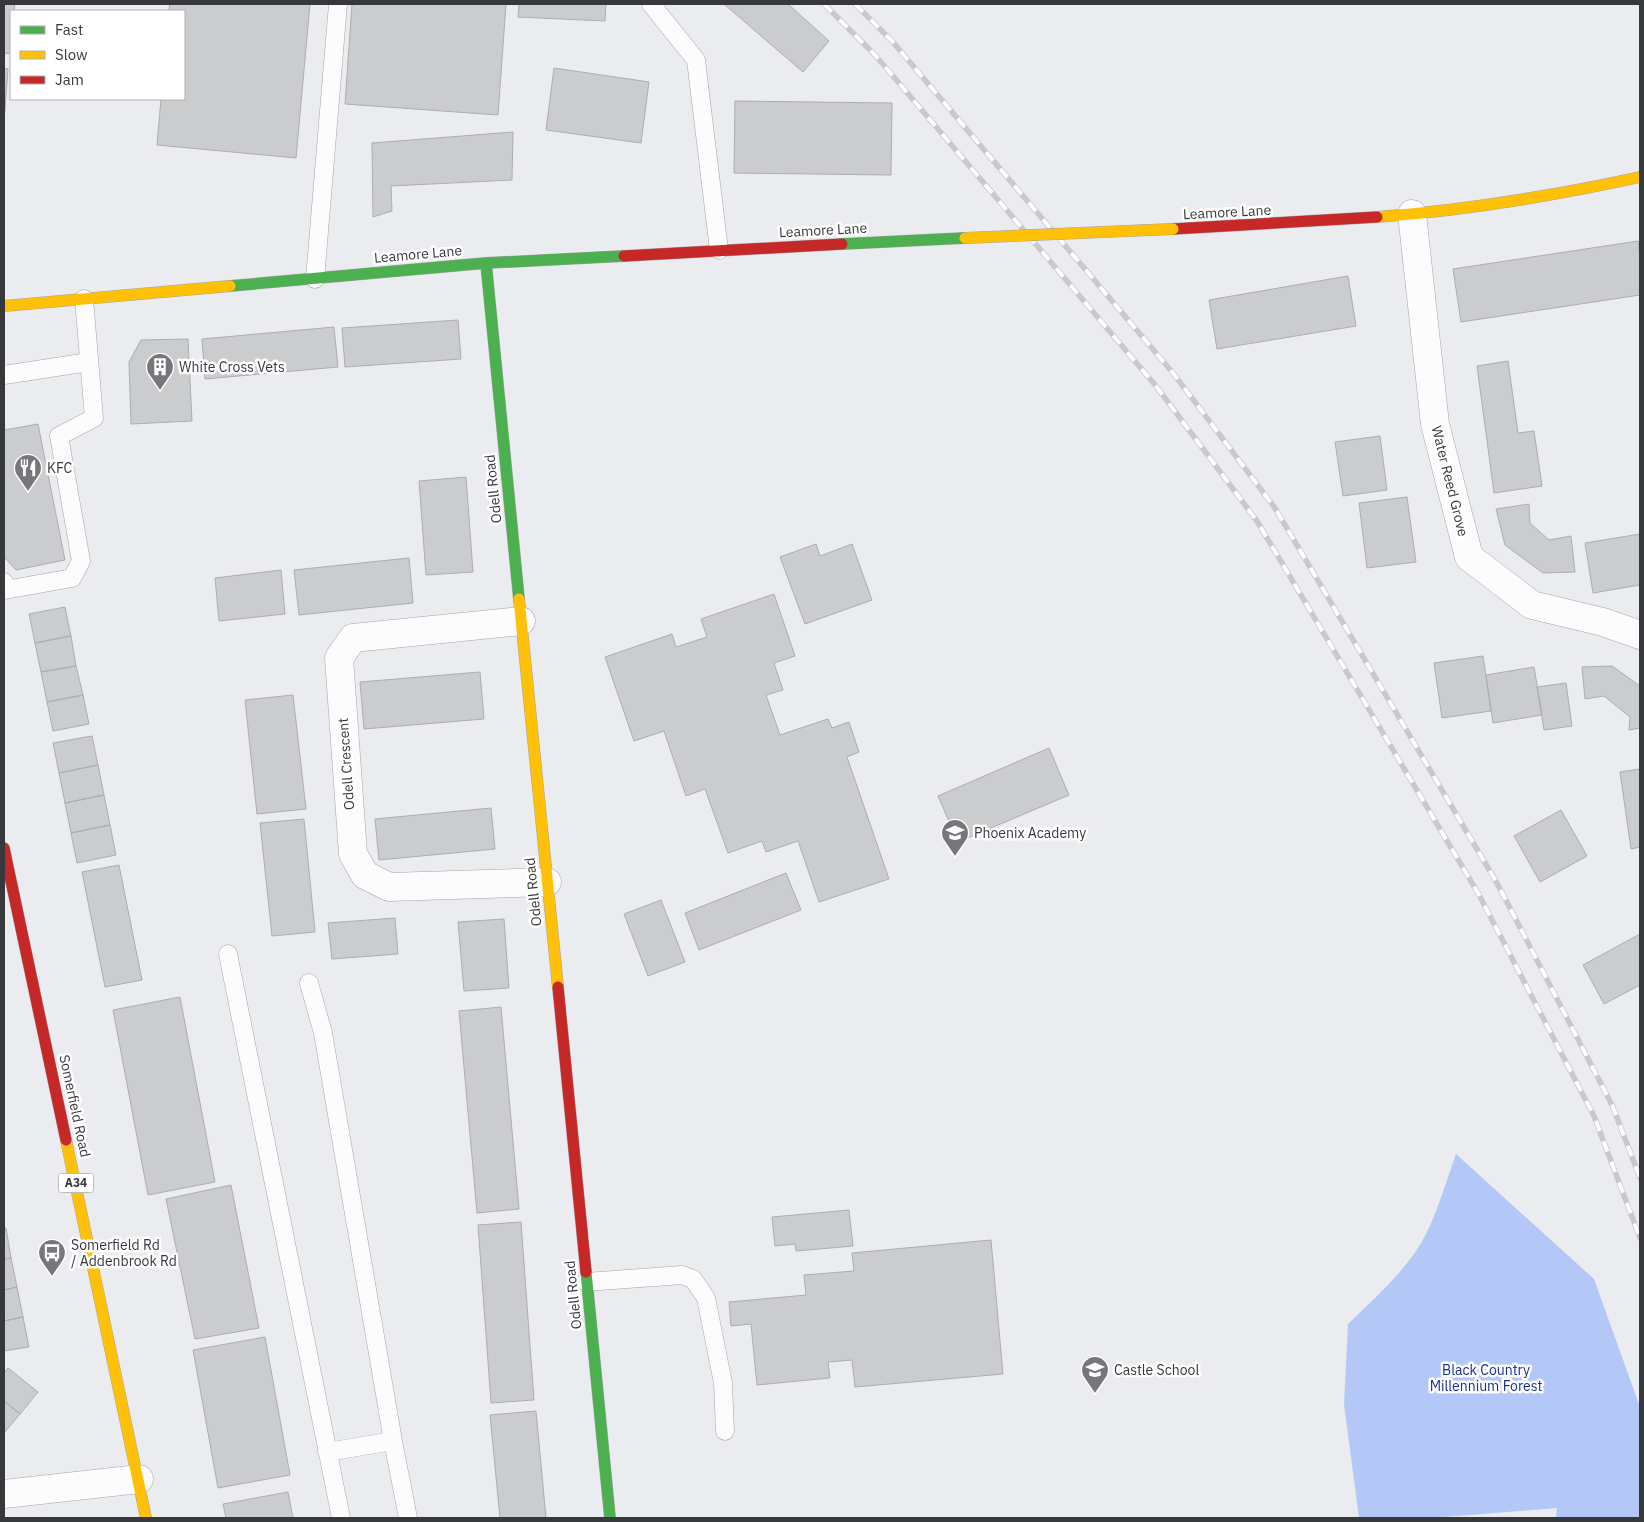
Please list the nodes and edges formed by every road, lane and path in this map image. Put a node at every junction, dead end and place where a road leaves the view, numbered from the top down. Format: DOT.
graph roads {
  1 [pos="338,4"];
  2 [pos="651,4"];
  3 [pos="1640,178"];
  4 [pos="1412,214"];
  5 [pos="719,250"];
  6 [pos="486,263"];
  7 [pos="315,278"];
  8 [pos="84,299"];
  9 [pos="4,306"];
  10 [pos="89,362"];
  11 [pos="4,375"];
  12 [pos="4,582"];
  13 [pos="521,622"];
  14 [pos="1640,635"];
  15 [pos="4,848"];
  16 [pos="547,882"];
  17 [pos="228,954"];
  18 [pos="310,983"];
  19 [pos="586,1282"];
  20 [pos="725,1431"];
  21 [pos="393,1441"];
  22 [pos="328,1452"];
  23 [pos="139,1479"];
  24 [pos="4,1494"];
  25 [pos="146,1518"];
  26 [pos="341,1518"];
  27 [pos="408,1518"];
  28 [pos="610,1518"];
  1 -- 7 [label="lane"];
  2 -- 5 [label="lane"];
  3 -- 4 [label="main road, Leamore Lane"];
  4 -- 5 [label="main road, Leamore Lane, bridge"];
  4 -- 14 [label="street, Water Reed Grove"];
  5 -- 6 [label="main road, Leamore Lane"];
  6 -- 7 [label="main road, Leamore Lane"];
  6 -- 13 [label="main road, Odell Road"];
  7 -- 8 [label="main road, Leamore Lane"];
  8 -- 9 [label="main road, Leamore Lane"];
  8 -- 10 [label="lane"];
  10 -- 11 [label="lane"];
  10 -- 12 [label="lane"];
  13 -- 16 [label="main road, Odell Road"];
  13 -- 16 [label="street, Odell Crescent"];
  15 -- 23 [label="main road, Somerfield Road / A34"];
  16 -- 19 [label="main road, Odell Road"];
  17 -- 22 [label="lane"];
  18 -- 21 [label="lane"];
  19 -- 20 [label="lane"];
  19 -- 28 [label="main road, Odell Road"];
  21 -- 22 [label="lane"];
  21 -- 27 [label="lane"];
  22 -- 26 [label="lane"];
  23 -- 24 [label="street"];
  23 -- 25 [label="main road, Somerfield Road / A34"];
}
